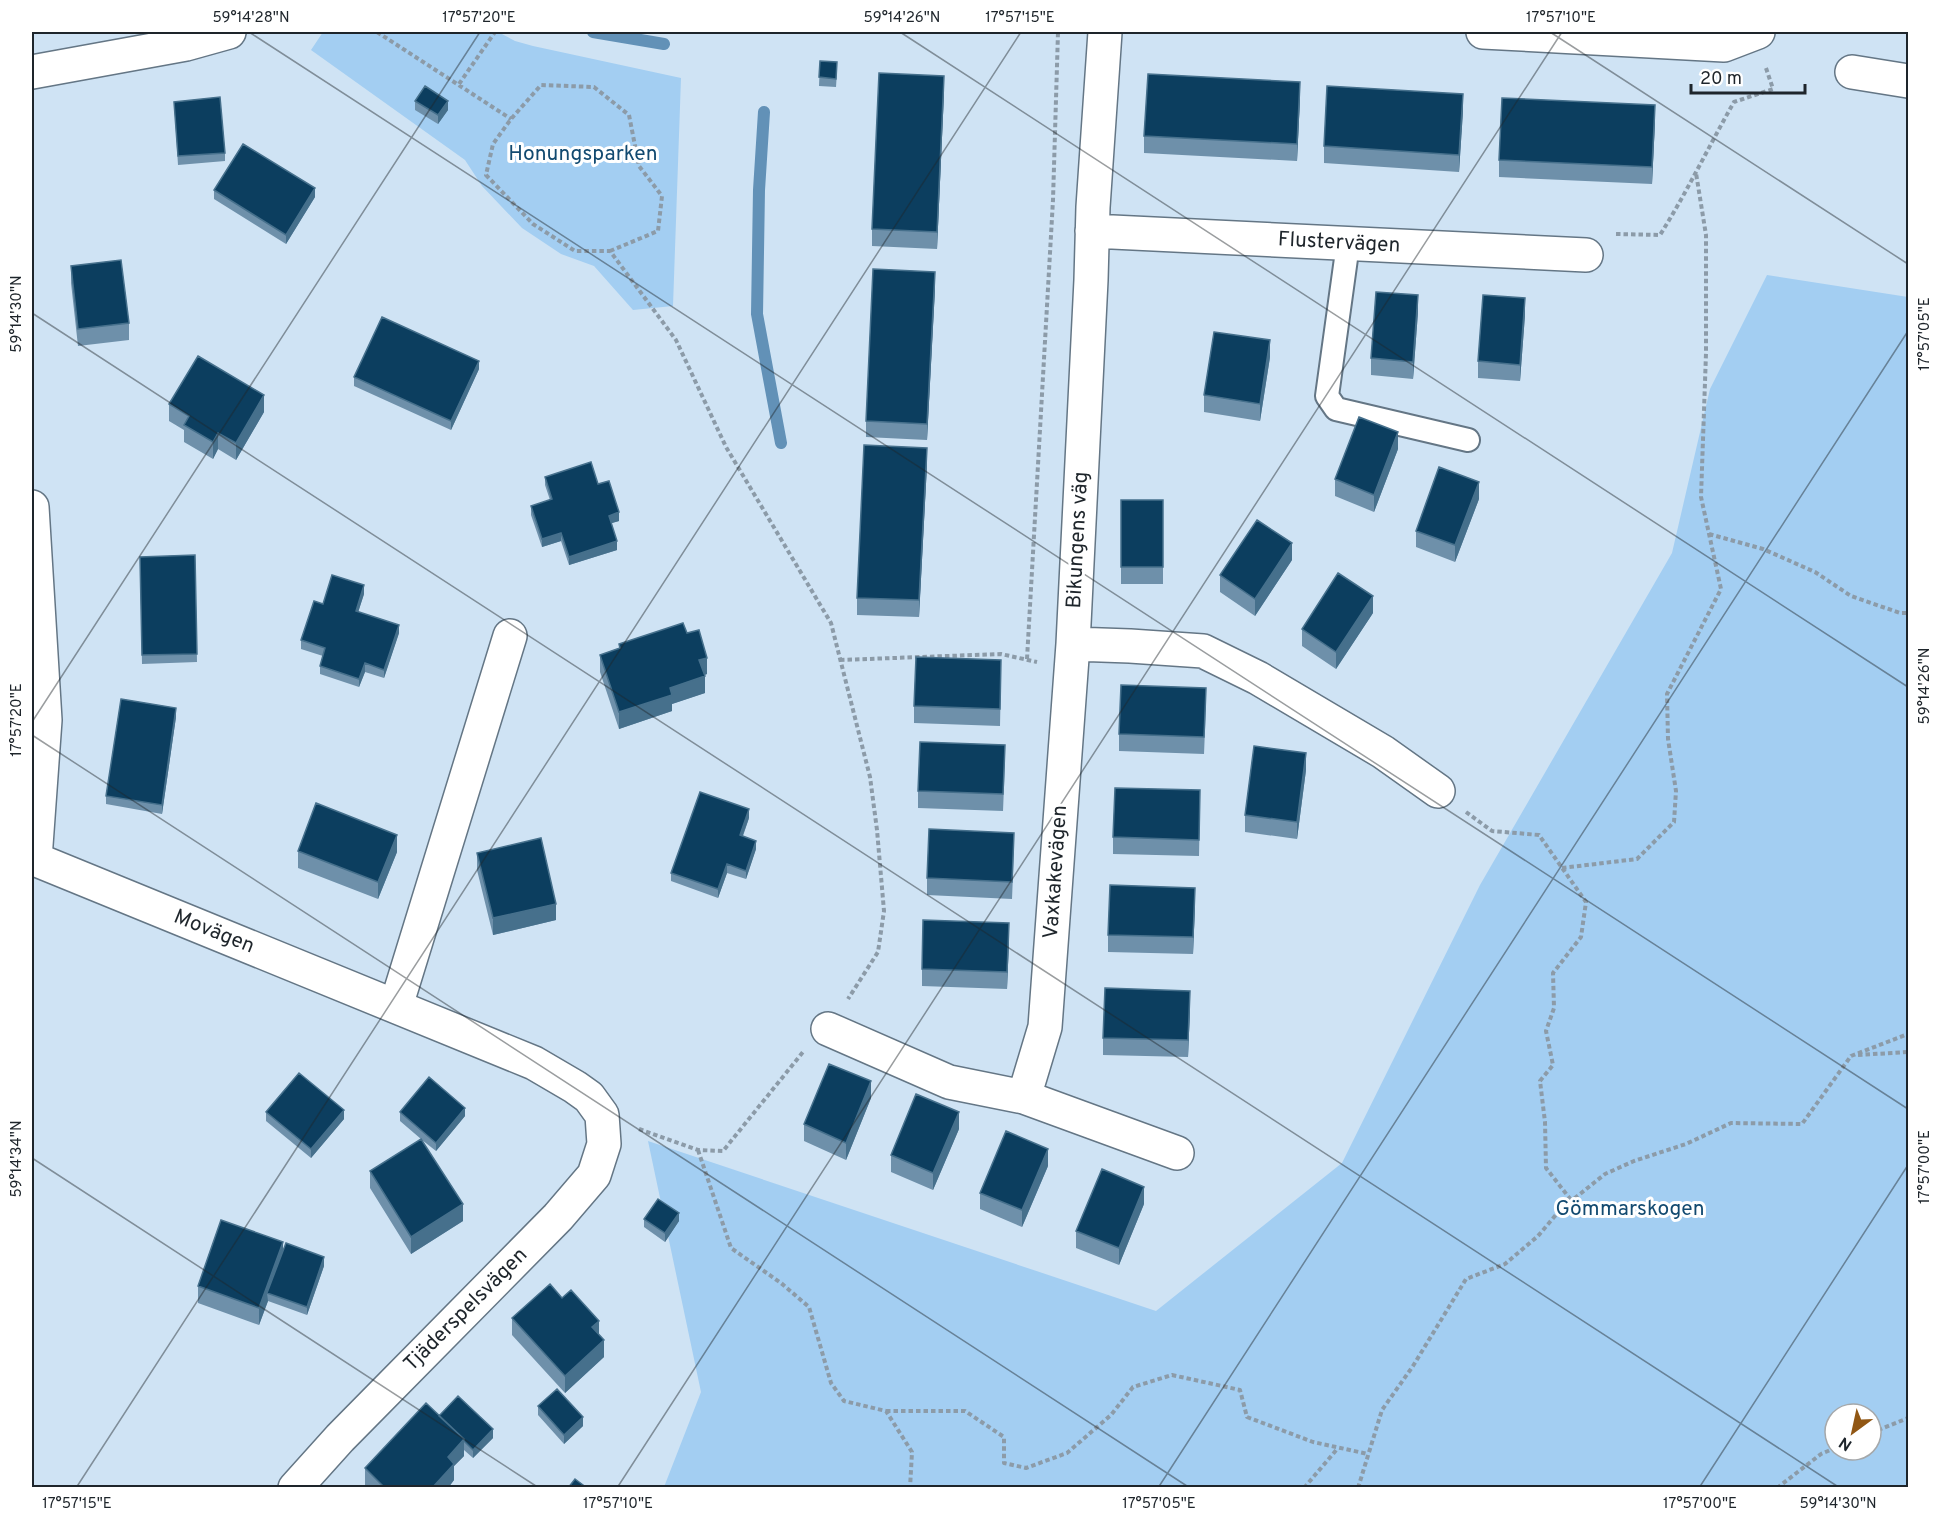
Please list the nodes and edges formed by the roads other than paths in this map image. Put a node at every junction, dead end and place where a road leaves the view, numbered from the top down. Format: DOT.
graph roads {
  1 [pos="230,32"];
  2 [pos="1105,32"];
  3 [pos="1483,32"];
  4 [pos="1758,32"];
  5 [pos="32,72"];
  6 [pos="1852,72"];
  7 [pos="1908,81"];
  8 [pos="1092,219"];
  9 [pos="1348,244"];
  10 [pos="1586,255"];
  11 [pos="1468,440"];
  12 [pos="32,507"];
  13 [pos="510,636"];
  14 [pos="1072,644"];
  15 [pos="1438,791"];
  16 [pos="33,858"];
  17 [pos="396,1006"];
  18 [pos="828,1029"];
  19 [pos="1024,1097"];
  20 [pos="602,1115"];
  21 [pos="1178,1153"];
  22 [pos="295,1488"];
  1 -- 5 [label="street"];
  2 -- 8 [label="street, Bikungens väg"];
  3 -- 4 [label="street"];
  6 -- 7 [label="street"];
  8 -- 9 [label="street, Flustervägen"];
  8 -- 14 [label="street, Bikungens väg"];
  9 -- 10 [label="street, Flustervägen"];
  9 -- 11 [label="lane"];
  12 -- 16 [label="street"];
  13 -- 17 [label="street"];
  14 -- 15 [label="street"];
  14 -- 19 [label="street, Vaxkakevägen"];
  16 -- 17 [label="street, Movägen"];
  17 -- 20 [label="street, Movägen"];
  18 -- 19 [label="street"];
  19 -- 21 [label="street"];
  20 -- 22 [label="street, Tjäderspelsvägen"];
}
